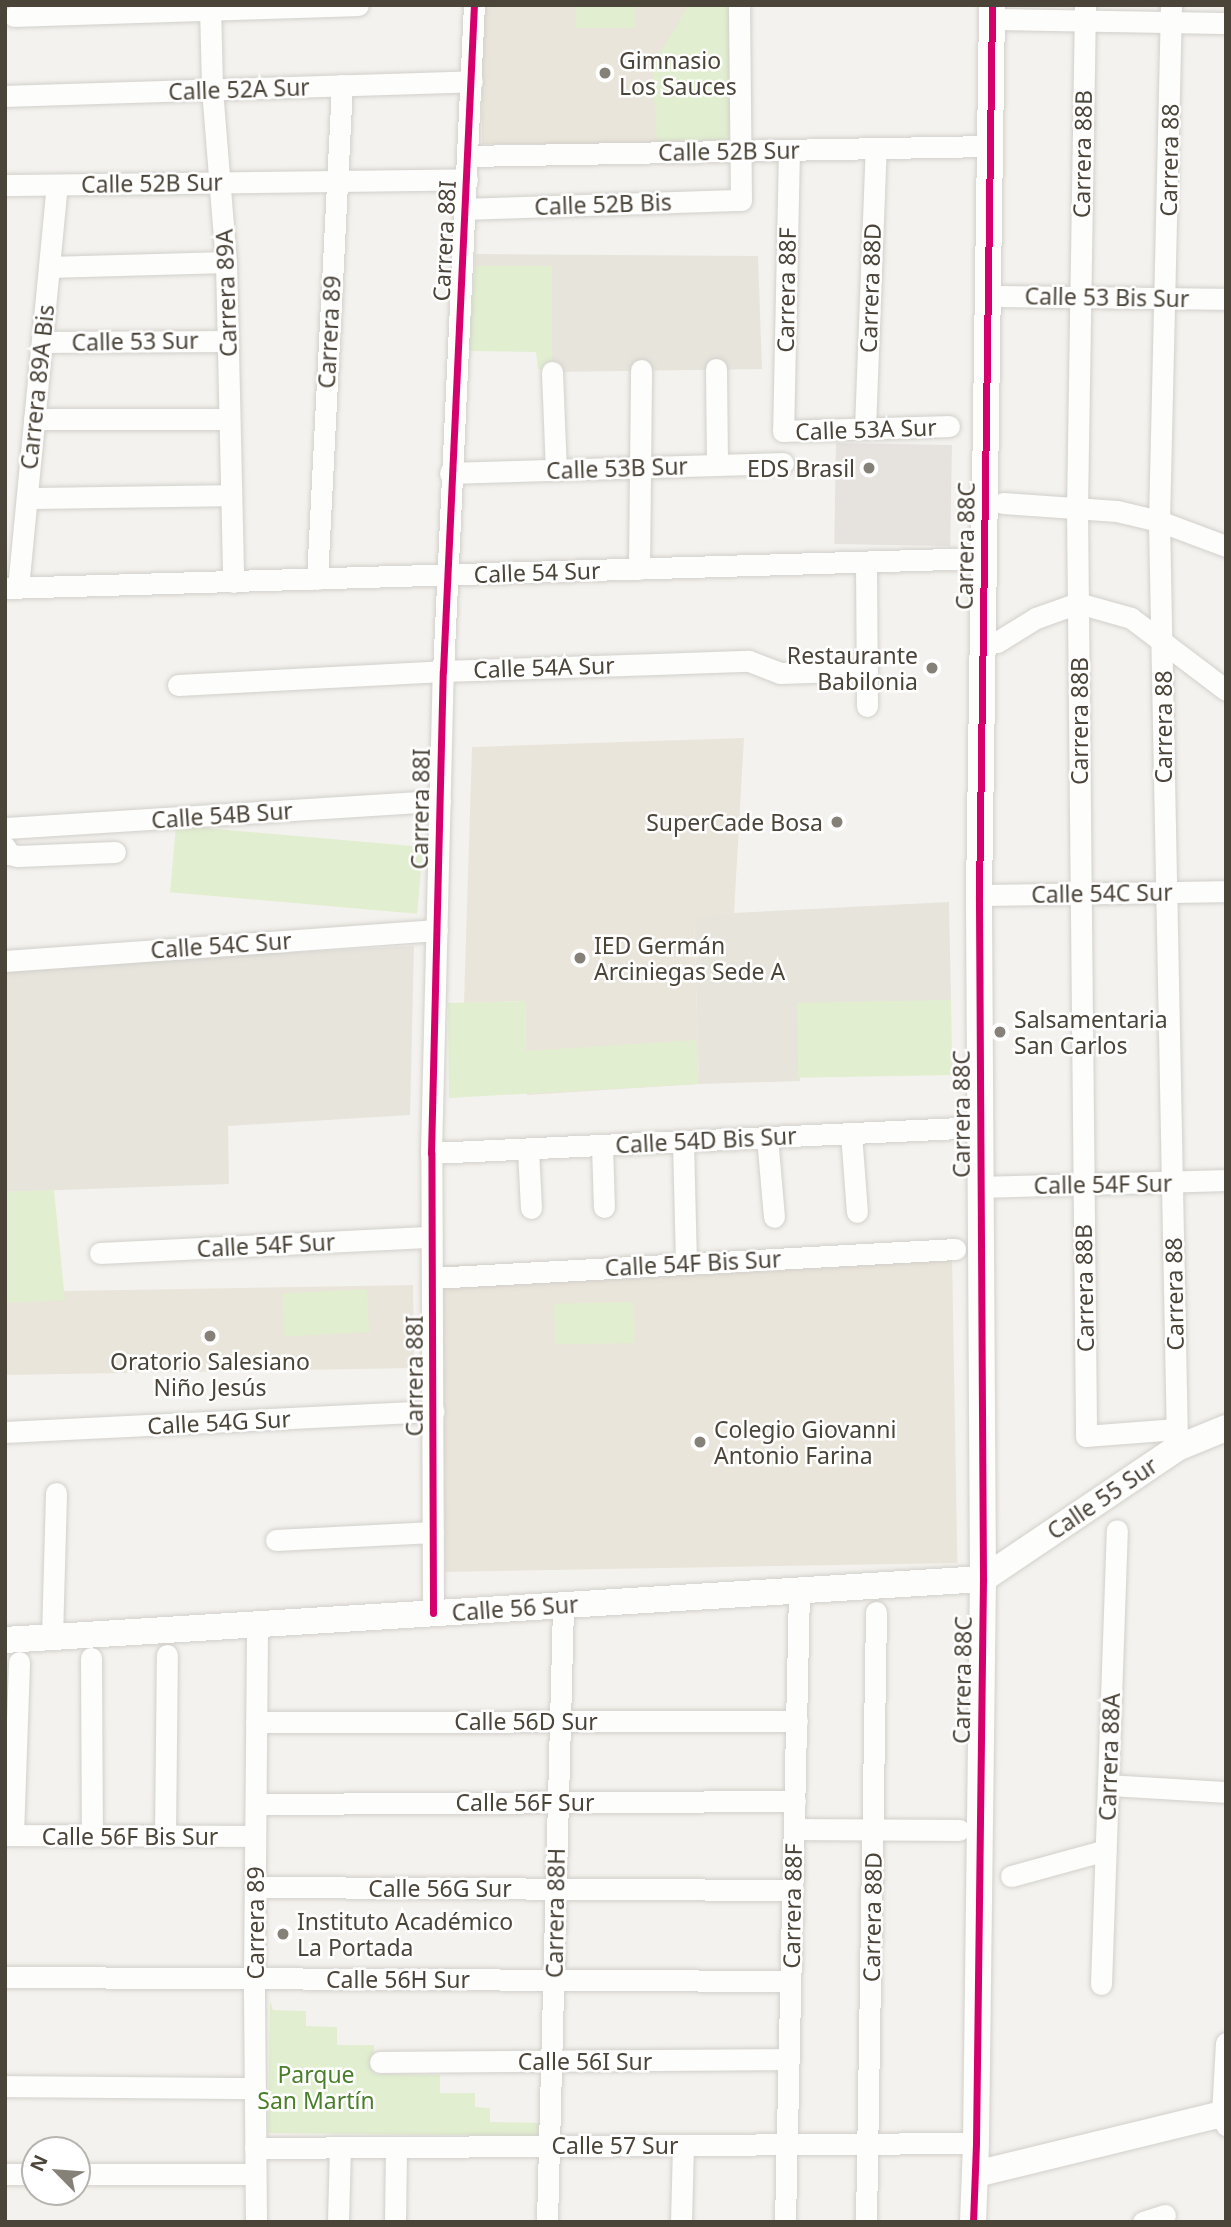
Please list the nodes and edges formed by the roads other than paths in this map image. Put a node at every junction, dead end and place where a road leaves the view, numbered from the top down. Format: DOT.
graph roads {
  1 [pos="358,5"];
  2 [pos="474,5"];
  3 [pos="739,5"];
  4 [pos="210,8"];
  5 [pos="992,12"];
  6 [pos="1084,13"];
  7 [pos="1172,14"];
  8 [pos="14,16"];
  9 [pos="1226,23"];
  10 [pos="472,82"];
  11 [pos="342,85"];
  12 [pos="212,89"];
  13 [pos="5,96"];
  14 [pos="990,146"];
  15 [pos="876,148"];
  16 [pos="789,150"];
  17 [pos="742,151"];
  18 [pos="468,156"];
  19 [pos="467,179"];
  20 [pos="337,181"];
  21 [pos="222,182"];
  22 [pos="5,185"];
  23 [pos="57,185"];
  24 [pos="465,209"];
  25 [pos="226,261"];
  26 [pos="49,267"];
  27 [pos="988,296"];
  28 [pos="1080,297"];
  29 [pos="1166,298"];
  30 [pos="1226,299"];
  31 [pos="228,341"];
  32 [pos="42,342"];
  33 [pos="716,369"];
  34 [pos="640,370"];
  35 [pos="552,372"];
  36 [pos="34,419"];
  37 [pos="229,419"];
  38 [pos="949,426"];
  39 [pos="865,428"];
  40 [pos="783,431"];
  41 [pos="783,463"];
  42 [pos="717,465"];
  43 [pos="639,467"];
  44 [pos="555,470"];
  45 [pos="450,473"];
  46 [pos="231,495"];
  47 [pos="27,498"];
  48 [pos="1003,503"];
  49 [pos="1077,507"];
  50 [pos="1159,521"];
  51 [pos="1226,547"];
  52 [pos="984,558"];
  53 [pos="866,562"];
  54 [pos="639,569"];
  55 [pos="446,575"];
  56 [pos="317,579"];
  57 [pos="233,582"];
  58 [pos="12,588"];
  59 [pos="1078,603"];
  60 [pos="998,642"];
  61 [pos="1162,643"];
  62 [pos="867,670"];
  63 [pos="443,671"];
  64 [pos="178,685"];
  65 [pos="1226,690"];
  66 [pos="867,706"];
  67 [pos="440,801"];
  68 [pos="5,828"];
  69 [pos="5,847"];
  70 [pos="115,852"];
  71 [pos="1226,891"];
  72 [pos="1164,892"];
  73 [pos="1080,893"];
  74 [pos="979,895"];
  75 [pos="437,930"];
  76 [pos="5,961"];
  77 [pos="980,1127"];
  78 [pos="851,1133"];
  79 [pos="767,1137"];
  80 [pos="683,1141"];
  81 [pos="602,1145"];
  82 [pos="528,1149"];
  83 [pos="431,1153"];
  84 [pos="1226,1180"];
  85 [pos="1172,1182"];
  86 [pos="1083,1184"];
  87 [pos="981,1187"];
  88 [pos="604,1207"];
  89 [pos="531,1208"];
  90 [pos="858,1212"];
  91 [pos="774,1217"];
  92 [pos="432,1237"];
  93 [pos="955,1249"];
  94 [pos="100,1253"];
  95 [pos="686,1264"];
  96 [pos="432,1278"];
  97 [pos="433,1411"];
  98 [pos="1226,1428"];
  99 [pos="5,1433"];
  100 [pos="1177,1439"];
  101 [pos="56,1493"];
  102 [pos="1117,1530"];
  103 [pos="433,1532"];
  104 [pos="275,1540"];
  105 [pos="983,1578"];
  106 [pos="799,1590"];
  107 [pos="563,1605"];
  108 [pos="876,1612"];
  109 [pos="433,1613"];
  110 [pos="257,1624"];
  111 [pos="52,1637"];
  112 [pos="12,1651"];
  113 [pos="167,1656"];
  114 [pos="91,1658"];
  115 [pos="560,1721"];
  116 [pos="797,1721"];
  117 [pos="256,1722"];
  118 [pos="1108,1785"];
  119 [pos="1226,1792"];
  120 [pos="795,1801"];
  121 [pos="558,1802"];
  122 [pos="256,1804"];
  123 [pos="794,1829"];
  124 [pos="873,1829"];
  125 [pos="959,1830"];
  126 [pos="9,1835"];
  127 [pos="92,1836"];
  128 [pos="165,1836"];
  129 [pos="255,1836"];
  130 [pos="1106,1850"];
  131 [pos="1011,1876"];
  132 [pos="255,1887"];
  133 [pos="556,1888"];
  134 [pos="793,1889"];
  135 [pos="5,1977"];
  136 [pos="254,1978"];
  137 [pos="554,1980"];
  138 [pos="790,1981"];
  139 [pos="1101,1984"];
  140 [pos="1226,2043"];
  141 [pos="789,2059"];
  142 [pos="552,2061"];
  143 [pos="380,2063"];
  144 [pos="5,2087"];
  145 [pos="255,2088"];
  146 [pos="1225,2117"];
  147 [pos="976,2143"];
  148 [pos="787,2144"];
  149 [pos="869,2144"];
  150 [pos="682,2145"];
  151 [pos="550,2146"];
  152 [pos="340,2147"];
  153 [pos="396,2147"];
  154 [pos="255,2148"];
  155 [pos="91,2174"];
  156 [pos="255,2174"];
  157 [pos="976,2174"];
  158 [pos="1165,2215"];
  159 [pos="257,2222"];
  160 [pos="338,2222"];
  161 [pos="395,2222"];
  162 [pos="547,2222"];
  163 [pos="681,2222"];
  164 [pos="786,2222"];
  165 [pos="866,2222"];
  166 [pos="973,2222"];
  167 [pos="1143,2222"];
  1 -- 4 [label="street"];
  2 -- 10 [label="street, Carrera 88I"];
  3 -- 17 [label="street"];
  4 -- 8 [label="street"];
  4 -- 12 [label="street, Carrera 89A"];
  5 -- 6 [label="street"];
  5 -- 14 [label="street, Carrera 88C"];
  6 -- 7 [label="street"];
  6 -- 28 [label="street, Carrera 88B"];
  7 -- 9 [label="street"];
  7 -- 29 [label="street, Carrera 88"];
  10 -- 11 [label="street, Calle 52A Sur"];
  10 -- 18 [label="street, Carrera 88I"];
  11 -- 12 [label="street, Calle 52A Sur"];
  11 -- 20 [label="street, Carrera 89"];
  12 -- 13 [label="street, Calle 52A Sur"];
  12 -- 21 [label="street, Carrera 89A"];
  14 -- 15 [label="street, Calle 52B Sur"];
  14 -- 27 [label="street, Carrera 88C"];
  15 -- 16 [label="street, Calle 52B Sur"];
  15 -- 39 [label="street, Carrera 88D"];
  16 -- 17 [label="street, Calle 52B Sur"];
  16 -- 40 [label="street, Carrera 88F"];
  17 -- 18 [label="street, Calle 52B Sur"];
  17 -- 24 [label="street, Calle 52B Bis"];
  18 -- 19 [label="street, Carrera 88I"];
  19 -- 20 [label="street, Calle 52B Sur"];
  19 -- 24 [label="street, Carrera 88I"];
  20 -- 21 [label="street, Calle 52B Sur"];
  20 -- 56 [label="street, Carrera 89"];
  21 -- 23 [label="street, Calle 52B Sur"];
  21 -- 25 [label="street, Carrera 89A"];
  22 -- 23 [label="street, Calle 52B Sur"];
  23 -- 26 [label="street, Carrera 89A Bis"];
  24 -- 45 [label="street, Carrera 88I"];
  25 -- 26 [label="street"];
  25 -- 31 [label="street, Carrera 89A"];
  26 -- 32 [label="street, Carrera 89A Bis"];
  27 -- 28 [label="street, Calle 53 Bis Sur"];
  27 -- 52 [label="street, Carrera 88C"];
  28 -- 29 [label="street, Calle 53 Bis Sur"];
  28 -- 49 [label="street, Carrera 88B"];
  29 -- 30 [label="street, Calle 53 Bis Sur"];
  29 -- 50 [label="street, Carrera 88"];
  31 -- 32 [label="street, Calle 53 Sur"];
  31 -- 37 [label="street, Carrera 89A"];
  32 -- 36 [label="street, Carrera 89A Bis"];
  33 -- 42 [label="street"];
  34 -- 43 [label="street"];
  35 -- 44 [label="street"];
  36 -- 37 [label="street"];
  36 -- 47 [label="street, Carrera 89A Bis"];
  37 -- 46 [label="street, Carrera 89A"];
  38 -- 39 [label="street, Calle 53A Sur"];
  39 -- 40 [label="street, Calle 53A Sur"];
  41 -- 42 [label="street, Calle 53B Sur"];
  42 -- 43 [label="street, Calle 53B Sur"];
  43 -- 44 [label="street, Calle 53B Sur"];
  43 -- 54 [label="street"];
  44 -- 45 [label="street, Calle 53B Sur"];
  45 -- 55 [label="street, Carrera 88I"];
  46 -- 47 [label="street"];
  46 -- 57 [label="street, Carrera 89A"];
  47 -- 58 [label="street, Carrera 89A Bis"];
  48 -- 49 [label="street"];
  49 -- 50 [label="street"];
  49 -- 59 [label="street, Carrera 88B"];
  50 -- 51 [label="street"];
  50 -- 61 [label="street, Carrera 88"];
  52 -- 53 [label="street, Calle 54 Sur"];
  52 -- 74 [label="street, Carrera 88C"];
  53 -- 54 [label="street, Calle 54 Sur"];
  53 -- 62 [label="street"];
  54 -- 55 [label="street, Calle 54 Sur"];
  55 -- 56 [label="street, Calle 54 Sur"];
  55 -- 63 [label="street, Carrera 88I"];
  56 -- 57 [label="street, Calle 54 Sur"];
  57 -- 58 [label="street, Calle 54 Sur"];
  59 -- 60 [label="street"];
  59 -- 61 [label="street"];
  59 -- 73 [label="street, Carrera 88B"];
  61 -- 65 [label="street"];
  61 -- 72 [label="street, Carrera 88"];
  62 -- 63 [label="street, Calle 54A Sur"];
  62 -- 66 [label="street"];
  63 -- 64 [label="street, Calle 54A Sur"];
  63 -- 67 [label="street, Carrera 88I"];
  67 -- 68 [label="street, Calle 54B Sur"];
  67 -- 75 [label="street, Carrera 88I"];
  69 -- 70 [label="street"];
  71 -- 72 [label="street, Calle 54C Sur"];
  72 -- 73 [label="street, Calle 54C Sur"];
  72 -- 85 [label="street, Carrera 88"];
  73 -- 74 [label="street, Calle 54C Sur"];
  73 -- 86 [label="street, Carrera 88B"];
  74 -- 77 [label="street, Carrera 88C"];
  75 -- 76 [label="street, Calle 54C Sur"];
  75 -- 83 [label="street, Carrera 88I"];
  77 -- 78 [label="street, Calle 54D Bis Sur"];
  77 -- 87 [label="street, Carrera 88C"];
  78 -- 79 [label="street, Calle 54D Bis Sur"];
  78 -- 90 [label="street"];
  79 -- 80 [label="street, Calle 54D Bis Sur"];
  79 -- 91 [label="street"];
  80 -- 81 [label="street, Calle 54D Bis Sur"];
  80 -- 95 [label="street"];
  81 -- 82 [label="street, Calle 54D Bis Sur"];
  81 -- 88 [label="street"];
  82 -- 83 [label="street, Calle 54D Bis Sur"];
  82 -- 89 [label="street"];
  83 -- 92 [label="street, Carrera 88I"];
  84 -- 85 [label="street, Calle 54F Sur"];
  85 -- 86 [label="street, Calle 54F Sur"];
  85 -- 100 [label="street, Carrera 88"];
  86 -- 87 [label="street, Calle 54F Sur"];
  86 -- 100 [label="street, Carrera 88B"];
  87 -- 105 [label="street, Carrera 88C"];
  92 -- 94 [label="street, Calle 54F Sur"];
  92 -- 96 [label="street, Carrera 88I"];
  93 -- 95 [label="street, Calle 54F Bis Sur"];
  95 -- 96 [label="street, Calle 54F Bis Sur"];
  96 -- 97 [label="street, Carrera 88I"];
  97 -- 99 [label="street, Calle 54G Sur"];
  97 -- 103 [label="street, Carrera 88I"];
  98 -- 100 [label="street, Calle 55 Sur"];
  100 -- 105 [label="street, Calle 55 Sur"];
  101 -- 111 [label="street"];
  102 -- 118 [label="street, Carrera 88A"];
  103 -- 104 [label="street"];
  103 -- 109 [label="street, Carrera 88I"];
  105 -- 106 [label="street, Calle 56 Sur"];
  105 -- 147 [label="street, Carrera 88C"];
  106 -- 107 [label="street, Calle 56 Sur"];
  106 -- 116 [label="street, Carrera 88F"];
  107 -- 109 [label="street, Calle 56 Sur"];
  107 -- 115 [label="street, Carrera 88H"];
  108 -- 124 [label="street, Carrera 88D"];
  109 -- 110 [label="street, Calle 56 Sur"];
  110 -- 111 [label="street, Calle 56 Sur"];
  110 -- 117 [label="street, Carrera 89"];
  111 -- 112 [label="street, Calle 56 Sur"];
  112 -- 126 [label="street"];
  113 -- 128 [label="street"];
  114 -- 127 [label="street"];
  115 -- 116 [label="street, Calle 56D Sur"];
  115 -- 117 [label="street, Calle 56D Sur"];
  115 -- 121 [label="street, Carrera 88H"];
  116 -- 120 [label="street, Carrera 88F"];
  117 -- 122 [label="street, Carrera 89"];
  118 -- 119 [label="street"];
  118 -- 130 [label="street, Carrera 88A"];
  120 -- 121 [label="street, Calle 56F Sur"];
  120 -- 123 [label="street, Carrera 88F"];
  121 -- 122 [label="street, Calle 56F Sur"];
  121 -- 133 [label="street, Carrera 88H"];
  122 -- 129 [label="street, Carrera 89"];
  123 -- 124 [label="street"];
  123 -- 134 [label="street, Carrera 88F"];
  124 -- 125 [label="street"];
  124 -- 149 [label="street, Carrera 88D"];
  126 -- 127 [label="street, Calle 56F Bis Sur"];
  127 -- 128 [label="street, Calle 56F Bis Sur"];
  128 -- 129 [label="street, Calle 56F Bis Sur"];
  129 -- 132 [label="street, Carrera 89"];
  130 -- 131 [label="street"];
  130 -- 139 [label="street, Carrera 88A"];
  132 -- 133 [label="street, Calle 56G Sur"];
  132 -- 136 [label="street, Carrera 89"];
  133 -- 134 [label="street, Calle 56G Sur"];
  133 -- 137 [label="street, Carrera 88H"];
  134 -- 138 [label="street, Carrera 88F"];
  135 -- 136 [label="street, Calle 56H Sur"];
  136 -- 137 [label="street, Calle 56H Sur"];
  136 -- 145 [label="street, Carrera 89"];
  137 -- 138 [label="street, Calle 56H Sur"];
  137 -- 142 [label="street, Carrera 88H"];
  138 -- 141 [label="street, Carrera 88F"];
  140 -- 146 [label="street"];
  141 -- 142 [label="street, Calle 56I Sur"];
  141 -- 148 [label="street, Carrera 88F"];
  142 -- 143 [label="street, Calle 56I Sur"];
  142 -- 151 [label="street, Carrera 88H"];
  144 -- 145 [label="street"];
  145 -- 154 [label="street, Carrera 89"];
  146 -- 157 [label="street"];
  147 -- 149 [label="street, Calle 57 Sur"];
  147 -- 157 [label="street, Carrera 88C"];
  148 -- 149 [label="street, Calle 57 Sur"];
  148 -- 150 [label="street, Calle 57 Sur"];
  148 -- 164 [label="street, Carrera 88F"];
  149 -- 165 [label="street, Carrera 88D"];
  150 -- 151 [label="street, Calle 57 Sur"];
  150 -- 163 [label="street"];
  151 -- 153 [label="street, Calle 57 Sur"];
  151 -- 162 [label="street, Carrera 88H"];
  152 -- 153 [label="street, Calle 57 Sur"];
  152 -- 154 [label="street, Calle 57 Sur"];
  152 -- 160 [label="street"];
  153 -- 161 [label="street"];
  154 -- 156 [label="street, Carrera 89"];
  155 -- 156 [label="street"];
  156 -- 159 [label="street, Carrera 89"];
  157 -- 166 [label="street, Carrera 88C"];
  158 -- 167 [label="street"];
}
